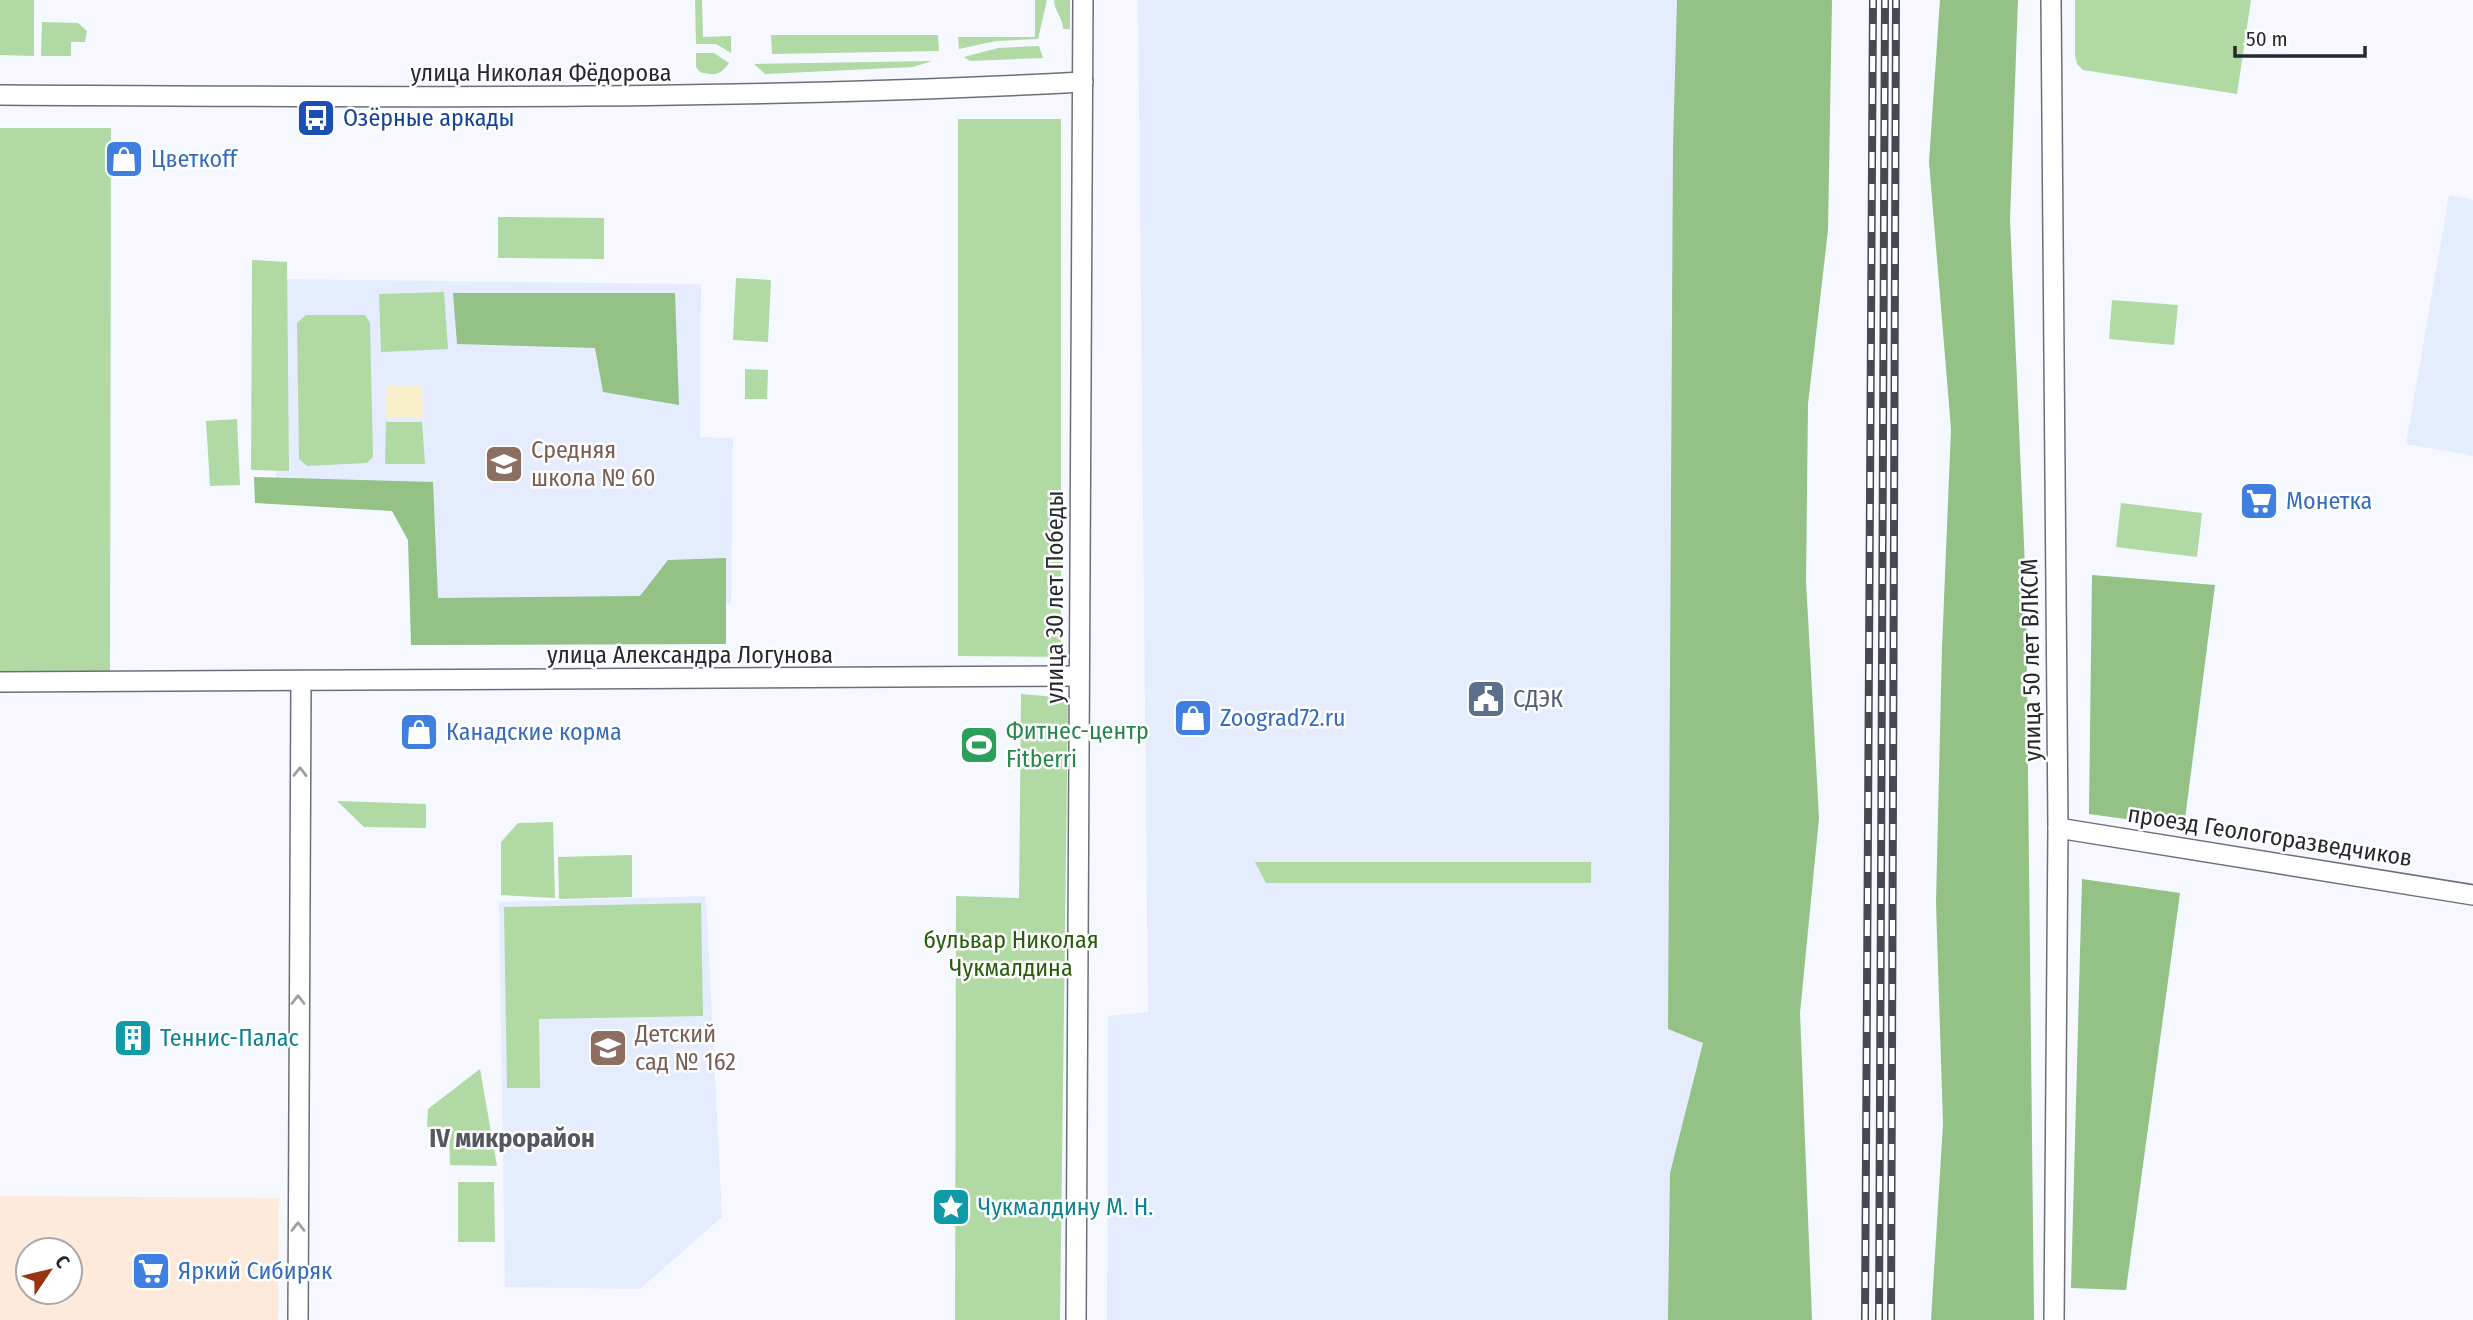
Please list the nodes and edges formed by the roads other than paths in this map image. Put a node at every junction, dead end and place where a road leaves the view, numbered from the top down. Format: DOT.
graph roads {
  1 [pos="1083,0"];
  2 [pos="2051,0"];
  3 [pos="1083,82"];
  4 [pos="0,95"];
  5 [pos="1079,677"];
  6 [pos="0,682"];
  7 [pos="301,682"];
  8 [pos="2058,828"];
  9 [pos="2473,895"];
  10 [pos="298,1320"];
  11 [pos="1076,1320"];
  12 [pos="2054,1320"];
  1 -- 3 [label="street, улица 30 лет Победы"];
  2 -- 8 [label="street, улица 50 лет ВЛКСМ"];
  3 -- 4 [label="street, улица Николая Фёдорова"];
  3 -- 5 [label="street, улица 30 лет Победы"];
  5 -- 7 [label="street, улица Александра Логунова"];
  5 -- 11 [label="street, улица 30 лет Победы"];
  6 -- 7 [label="street, улица Александра Логунова"];
  10 -- 7 [label="street, one-way"];
  8 -- 9 [label="street, проезд Геологоразведчиков"];
  8 -- 12 [label="street, улица 50 лет ВЛКСМ"];
}
